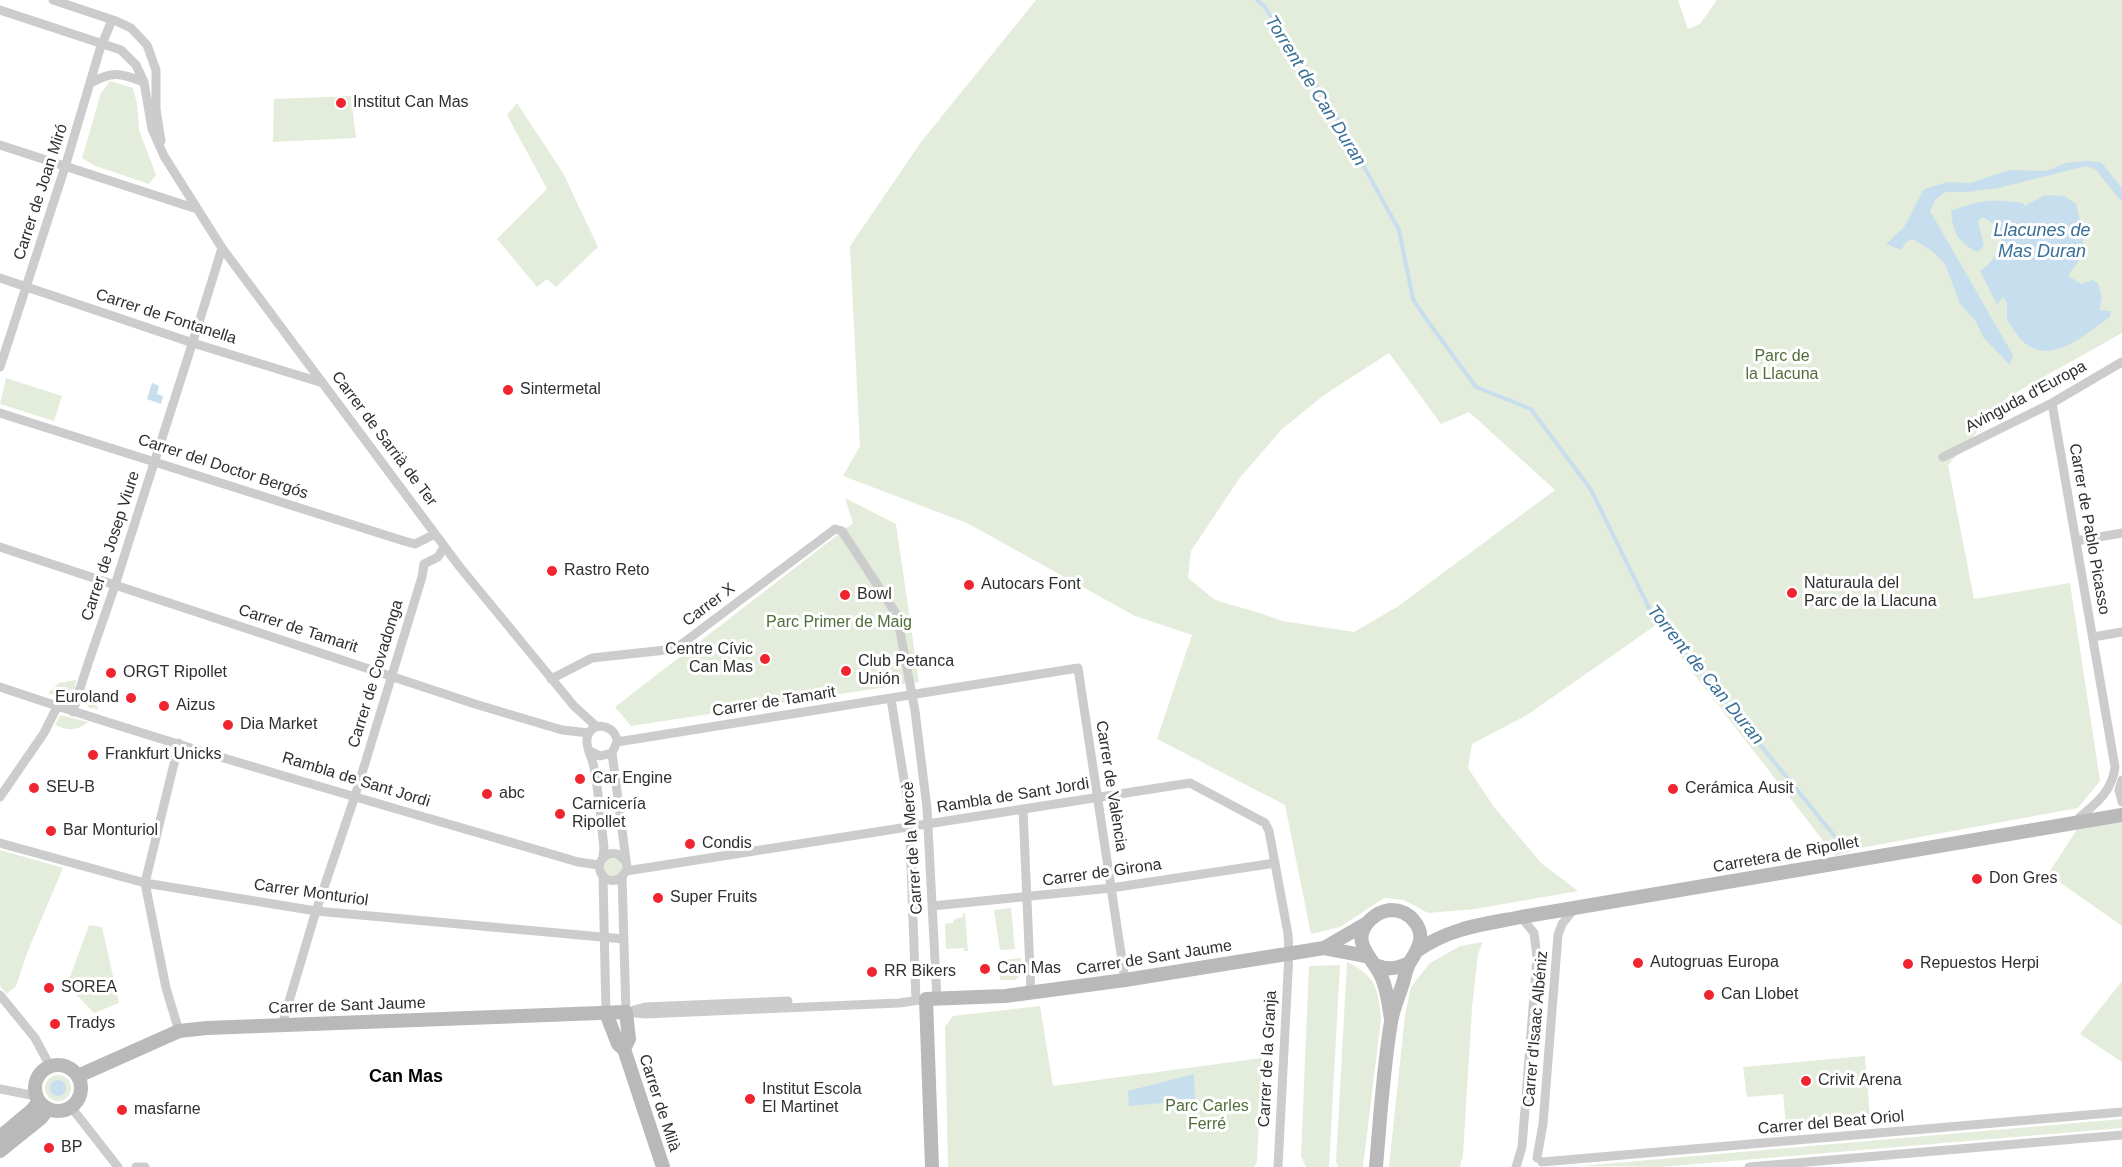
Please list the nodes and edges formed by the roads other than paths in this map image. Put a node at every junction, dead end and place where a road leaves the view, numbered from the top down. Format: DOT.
graph roads {
  1 [pos="52,0"];
  2 [pos="0,10"];
  3 [pos="111,23"];
  4 [pos="102,44"];
  5 [pos="144,82"];
  6 [pos="91,83"];
  7 [pos="0,146"];
  8 [pos="164,156"];
  9 [pos="66,167"];
  10 [pos="197,209"];
  11 [pos="222,249"];
  12 [pos="0,278"];
  13 [pos="26,286"];
  14 [pos="193,343"];
  15 [pos="2122,362"];
  16 [pos="0,367"];
  17 [pos="324,383"];
  18 [pos="2052,403"];
  19 [pos="0,413"];
  20 [pos="1943,457"];
  21 [pos="154,460"];
  22 [pos="835,529"];
  23 [pos="2122,533"];
  24 [pos="435,534"];
  25 [pos="2076,541"];
  26 [pos="0,547"];
  27 [pos="444,547"];
  28 [pos="115,584"];
  29 [pos="2122,632"];
  30 [pos="2093,637"];
  31 [pos="1078,668"];
  32 [pos="391,675"];
  33 [pos="551,679"];
  34 [pos="0,687"];
  35 [pos="912,696"];
  36 [pos="891,699"];
  37 [pos="57,707"];
  38 [pos="73,711"];
  39 [pos="593,730"];
  40 [pos="617,742"];
  41 [pos="179,743"];
  42 [pos="590,751"];
  43 [pos="612,753"];
  44 [pos="2115,767"];
  45 [pos="2122,775"];
  46 [pos="2122,780"];
  47 [pos="355,796"];
  48 [pos="0,797"];
  49 [pos="1097,798"];
  50 [pos="2122,802"];
  51 [pos="1023,809"];
  52 [pos="2122,815"];
  53 [pos="2073,823"];
  54 [pos="927,824"];
  55 [pos="910,827"];
  56 [pos="0,843"];
  57 [pos="601,861"];
  58 [pos="1275,863"];
  59 [pos="624,870"];
  60 [pos="603,877"];
  61 [pos="145,883"];
  62 [pos="1111,888"];
  63 [pos="1028,898"];
  64 [pos="932,906"];
  65 [pos="1576,907"];
  66 [pos="316,911"];
  67 [pos="1521,917"];
  68 [pos="1367,923"];
  69 [pos="1418,926"];
  70 [pos="1457,930"];
  71 [pos="604,938"];
  72 [pos="624,939"];
  73 [pos="1324,948"];
  74 [pos="1418,951"];
  75 [pos="1289,953"];
  76 [pos="1371,961"];
  77 [pos="1409,963"];
  78 [pos="1125,980"];
  79 [pos="1031,993"];
  80 [pos="0,995"];
  81 [pos="926,1000"];
  82 [pos="626,1012"];
  83 [pos="606,1013"];
  84 [pos="1391,1020"];
  85 [pos="282,1025"];
  86 [pos="179,1031"];
  87 [pos="624,1049"];
  88 [pos="50,1066"];
  89 [pos="78,1076"];
  90 [pos="0,1089"];
  91 [pos="41,1102"];
  92 [pos="71,1107"];
  93 [pos="2122,1112"];
  94 [pos="2122,1135"];
  95 [pos="0,1137"];
  96 [pos="0,1151"];
  97 [pos="1542,1162"];
  98 [pos="1516,1166"];
  99 [pos="118,1167"];
  100 [pos="136,1167"];
  101 [pos="145,1167"];
  102 [pos="663,1167"];
  103 [pos="932,1167"];
  104 [pos="1278,1167"];
  105 [pos="1376,1167"];
  106 [pos="1749,1167"];
  1 -- 3 [label="street, Carrer de Sarrià de Ter"];
  2 -- 4 [label="street, Carrer de Sarrià de Ter"];
  3 -- 4 [label="street, Carrer de Joan Miró"];
  3 -- 8 [label="street, Carrer de Sarrià de Ter"];
  4 -- 5 [label="street, Carrer de Sarrià de Ter"];
  4 -- 6 [label="street, Carrer de Joan Miró"];
  5 -- 6 [label="street"];
  5 -- 8 [label="street, Carrer de Sarrià de Ter"];
  6 -- 9 [label="street, Carrer de Joan Miró"];
  7 -- 9 [label="street"];
  8 -- 10 [label="street, Carrer de Sarrià de Ter"];
  9 -- 10 [label="street"];
  9 -- 13 [label="street, Carrer de Joan Miró"];
  10 -- 11 [label="street, Carrer de Sarrià de Ter"];
  11 -- 14 [label="street, Carrer de Josep Viure"];
  11 -- 17 [label="street, Carrer de Sarrià de Ter"];
  12 -- 13 [label="street, Carrer de Fontanella"];
  13 -- 14 [label="street, Carrer de Fontanella"];
  13 -- 16 [label="street, Carrer de Joan Miró"];
  14 -- 17 [label="street, Carrer de Fontanella"];
  14 -- 21 [label="street, Carrer de Josep Viure"];
  15 -- 18 [label="street, Avinguda d'Europa"];
  17 -- 24 [label="street, Carrer de Sarrià de Ter"];
  18 -- 20 [label="street, Avinguda d'Europa"];
  18 -- 25 [label="street, Carrer de Pablo Picasso"];
  19 -- 21 [label="street, Carrer del Doctor Bergós"];
  21 -- 24 [label="street, Carrer del Doctor Bergós"];
  21 -- 28 [label="street, Carrer de Josep Viure"];
  22 -- 33 [label="street, Carrer X"];
  22 -- 35 [label="street, Carrer de la Mercè"];
  23 -- 25 [label="street"];
  24 -- 27 [label="street, Carrer de Sarrià de Ter"];
  25 -- 30 [label="street, Carrer de Pablo Picasso"];
  26 -- 28 [label="street, Carrer de Tamarit"];
  27 -- 32 [label="street, Carrer de Covadonga"];
  27 -- 33 [label="street, Carrer de Sarrià de Ter"];
  28 -- 32 [label="street, Carrer de Tamarit"];
  28 -- 38 [label="street, Carrer de Josep Viure"];
  29 -- 30 [label="street"];
  30 -- 44 [label="street, Carrer de Pablo Picasso"];
  31 -- 35 [label="street, Carrer de Tamarit"];
  31 -- 49 [label="street, Carrer de València"];
  32 -- 39 [label="street, Carrer de Tamarit"];
  32 -- 47 [label="street, Carrer de Covadonga"];
  33 -- 39 [label="street, Carrer de Sarrià de Ter"];
  34 -- 37 [label="street, Rambla de Sant Jordi"];
  35 -- 36 [label="street, Carrer de Tamarit"];
  35 -- 54 [label="street, Carrer de la Mercè"];
  36 -- 40 [label="street, Carrer de Tamarit"];
  36 -- 55 [label="street, Carrer de la Mercè"];
  37 -- 38 [label="street, Rambla de Sant Jordi"];
  37 -- 48 [label="street"];
  38 -- 41 [label="street, Rambla de Sant Jordi"];
  39 -- 40 [label="street"];
  39 -- 42 [label="street"];
  40 -- 43 [label="street"];
  41 -- 47 [label="street, Rambla de Sant Jordi"];
  41 -- 61 [label="street"];
  42 -- 43 [label="street"];
  42 -- 57 [label="street"];
  43 -- 59 [label="street"];
  44 -- 45 [label="street"];
  44 -- 53 [label="street"];
  46 -- 50 [label="street"];
  47 -- 57 [label="street, Rambla de Sant Jordi"];
  47 -- 66 [label="street, Carrer de Covadonga"];
  49 -- 51 [label="street, Rambla de Sant Jordi"];
  49 -- 58 [label="street, Rambla de Sant Jordi"];
  49 -- 62 [label="street, Carrer de València"];
  51 -- 54 [label="street, Rambla de Sant Jordi"];
  51 -- 63 [label="street"];
  52 -- 53 [label="street, Carretera de Ripollet"];
  53 -- 65 [label="street, Carretera de Ripollet"];
  54 -- 55 [label="street, Rambla de Sant Jordi"];
  54 -- 64 [label="street, Carrer de la Mercè"];
  55 -- 59 [label="street, Rambla de Sant Jordi"];
  55 -- 81 [label="street, Carrer de la Mercè"];
  56 -- 61 [label="street, Carrer Monturiol"];
  57 -- 59 [label="street, Rambla de Sant Jordi"];
  57 -- 60 [label="street"];
  58 -- 62 [label="street, Carrer de Girona"];
  58 -- 75 [label="street, Rambla de Sant Jordi"];
  59 -- 60 [label="street"];
  59 -- 72 [label="street"];
  60 -- 71 [label="street"];
  61 -- 66 [label="street, Carrer Monturiol"];
  61 -- 86 [label="street"];
  62 -- 63 [label="street, Carrer de Girona"];
  62 -- 78 [label="street, Carrer de València"];
  63 -- 64 [label="street, Carrer de Girona"];
  63 -- 79 [label="street"];
  64 -- 81 [label="street, Carrer de la Mercè"];
  65 -- 67 [label="street, Carretera de Ripollet"];
  65 -- 97 [label="street, Carrer d'Isaac Albéniz"];
  66 -- 71 [label="street, Carrer Monturiol"];
  66 -- 85 [label="street, Carrer de Covadonga"];
  67 -- 70 [label="street, Carretera de Ripollet"];
  67 -- 98 [label="street, Carrer d'Isaac Albéniz"];
  68 -- 69 [label="street"];
  68 -- 73 [label="street, Carrer de Sant Jaume"];
  68 -- 76 [label="street"];
  69 -- 70 [label="street, Carretera de Ripollet"];
  69 -- 74 [label="street"];
  70 -- 74 [label="street, Carretera de Ripollet"];
  71 -- 72 [label="street, Carrer Monturiol"];
  71 -- 83 [label="street"];
  72 -- 82 [label="street"];
  73 -- 75 [label="street, Carrer de Sant Jaume"];
  73 -- 76 [label="street, Carrer de Sant Jaume"];
  74 -- 77 [label="street"];
  75 -- 78 [label="street, Carrer de Sant Jaume"];
  75 -- 104 [label="street, Carrer de la Granja"];
  76 -- 77 [label="street"];
  76 -- 84 [label="street"];
  77 -- 84 [label="street"];
  78 -- 79 [label="street, Carrer de Sant Jaume"];
  79 -- 81 [label="street, Carrer de Sant Jaume"];
  80 -- 88 [label="street"];
  81 -- 82 [label="street, Carrer de Sant Jaume"];
  81 -- 103 [label="street"];
  82 -- 83 [label="street, Carrer de Sant Jaume"];
  82 -- 87 [label="street, Carrer de Milà"];
  83 -- 85 [label="street, Carrer de Sant Jaume"];
  83 -- 87 [label="street, Carrer de Milà"];
  84 -- 105 [label="street"];
  85 -- 86 [label="street, Carrer de Sant Jaume"];
  86 -- 89 [label="street, Carrer de Sant Jaume"];
  87 -- 102 [label="street, Carrer de Milà"];
  88 -- 89 [label="street"];
  88 -- 91 [label="street"];
  89 -- 92 [label="street"];
  90 -- 91 [label="street"];
  91 -- 92 [label="street"];
  91 -- 95 [label="street"];
  91 -- 96 [label="street"];
  92 -- 99 [label="street"];
  93 -- 97 [label="street, Carrer del Beat Oriol"];
  94 -- 106 [label="street"];
  97 -- 98 [label="street, Carrer d'Isaac Albéniz"];
  100 -- 101 [label="street"];
}
